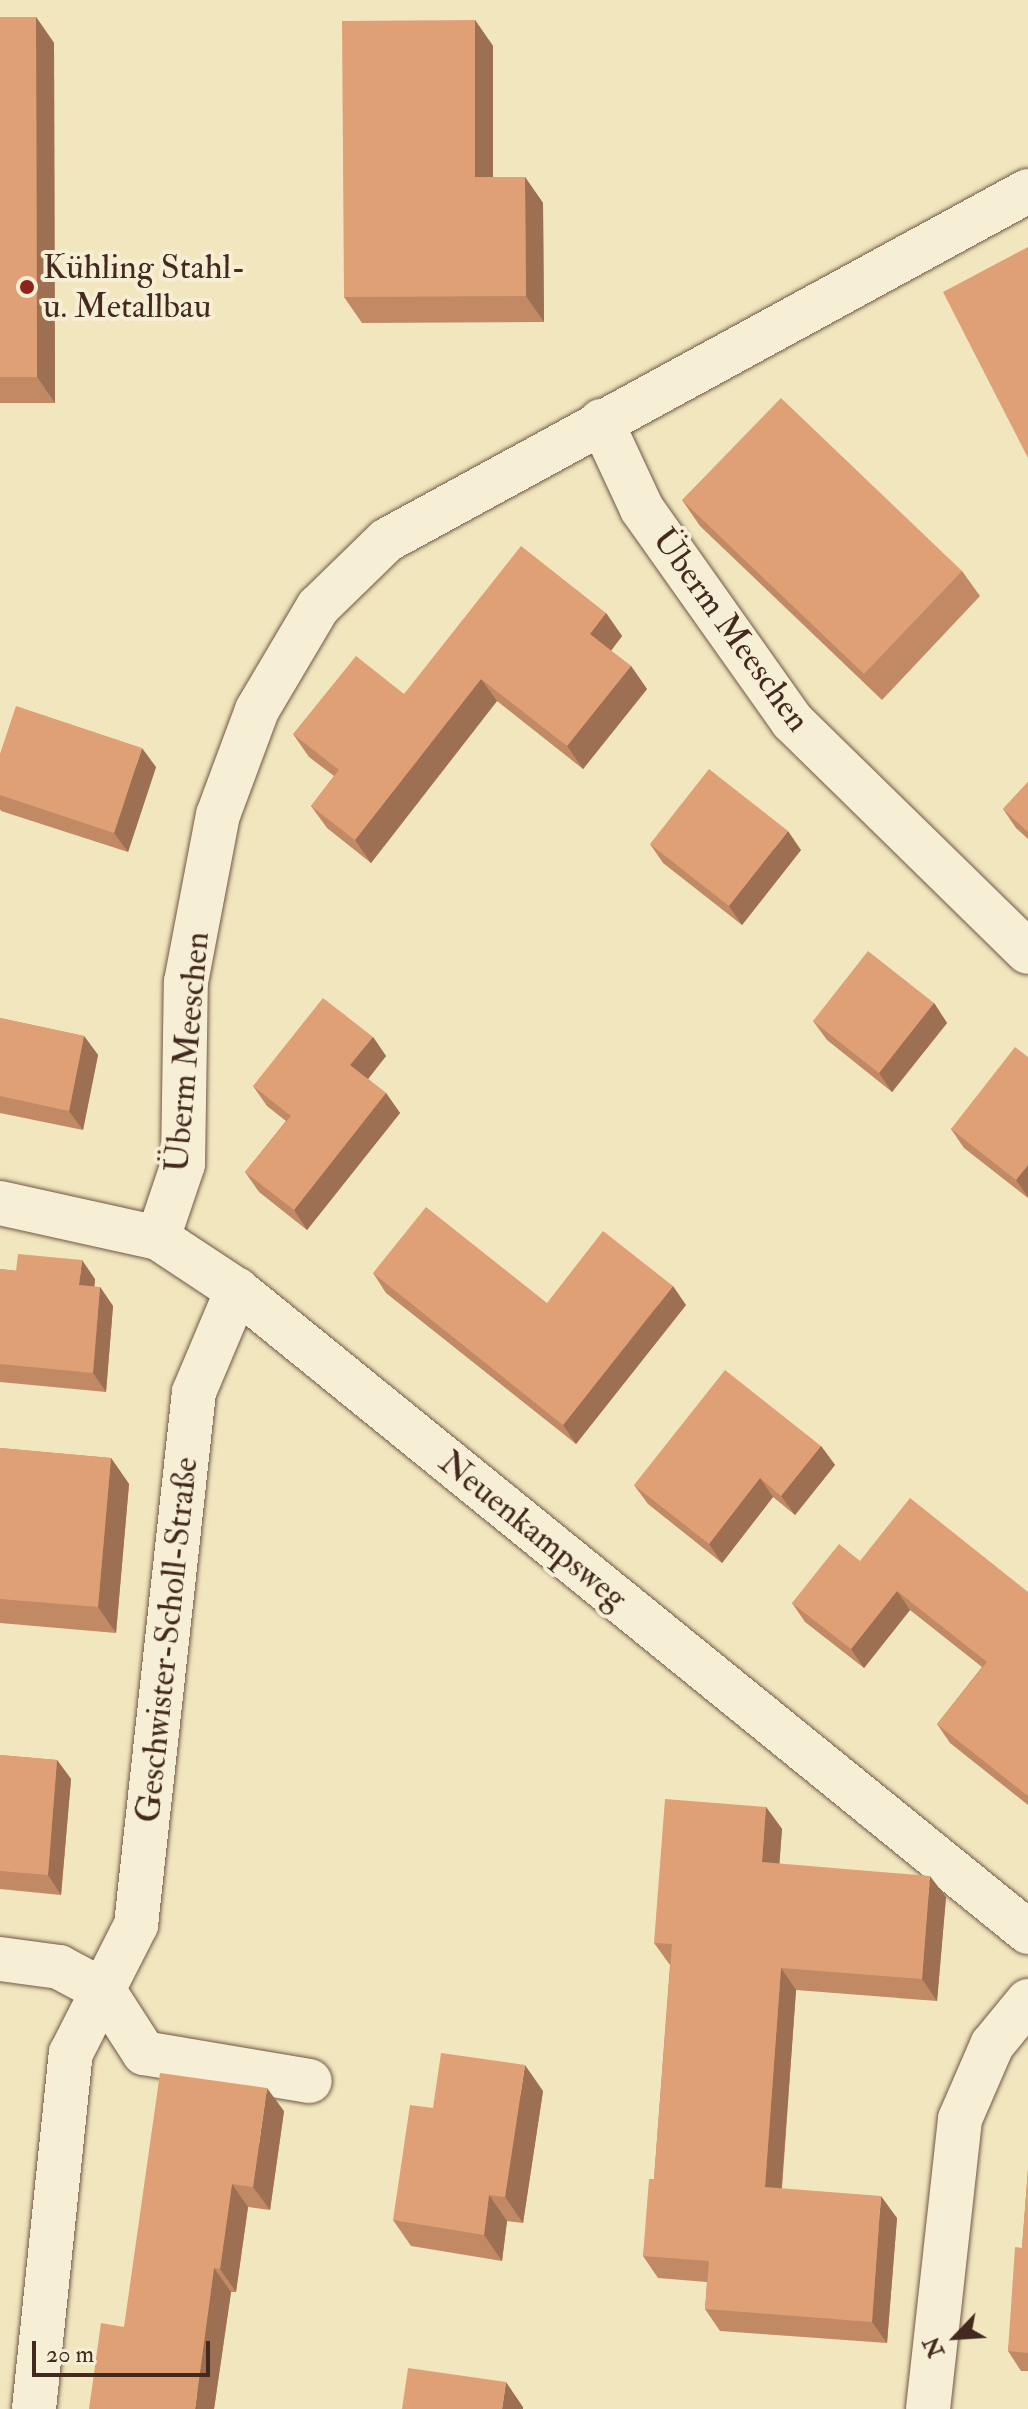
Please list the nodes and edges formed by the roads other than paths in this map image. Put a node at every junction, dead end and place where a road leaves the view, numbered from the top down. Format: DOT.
graph roads {
  1 [pos="1028,191"];
  2 [pos="601,421"];
  3 [pos="1028,952"];
  4 [pos="0,1203"];
  5 [pos="158,1238"];
  6 [pos="237,1290"];
  7 [pos="1028,1932"];
  8 [pos="0,1959"];
  9 [pos="104,1991"];
  10 [pos="1028,2001"];
  11 [pos="310,2081"];
  12 [pos="34,2409"];
  13 [pos="928,2409"];
  1 -- 2 [label="street, Überm Meeschen"];
  2 -- 3 [label="street, Überm Meeschen"];
  2 -- 5 [label="street, Überm Meeschen"];
  4 -- 5 [label="street, Neuenkampsweg"];
  5 -- 6 [label="street, Neuenkampsweg"];
  6 -- 7 [label="street, Neuenkampsweg"];
  6 -- 9 [label="street, Geschwister-Scholl-Straße"];
  8 -- 9 [label="street"];
  9 -- 11 [label="street"];
  9 -- 12 [label="street, Geschwister-Scholl-Straße"];
  10 -- 13 [label="street"];
}
